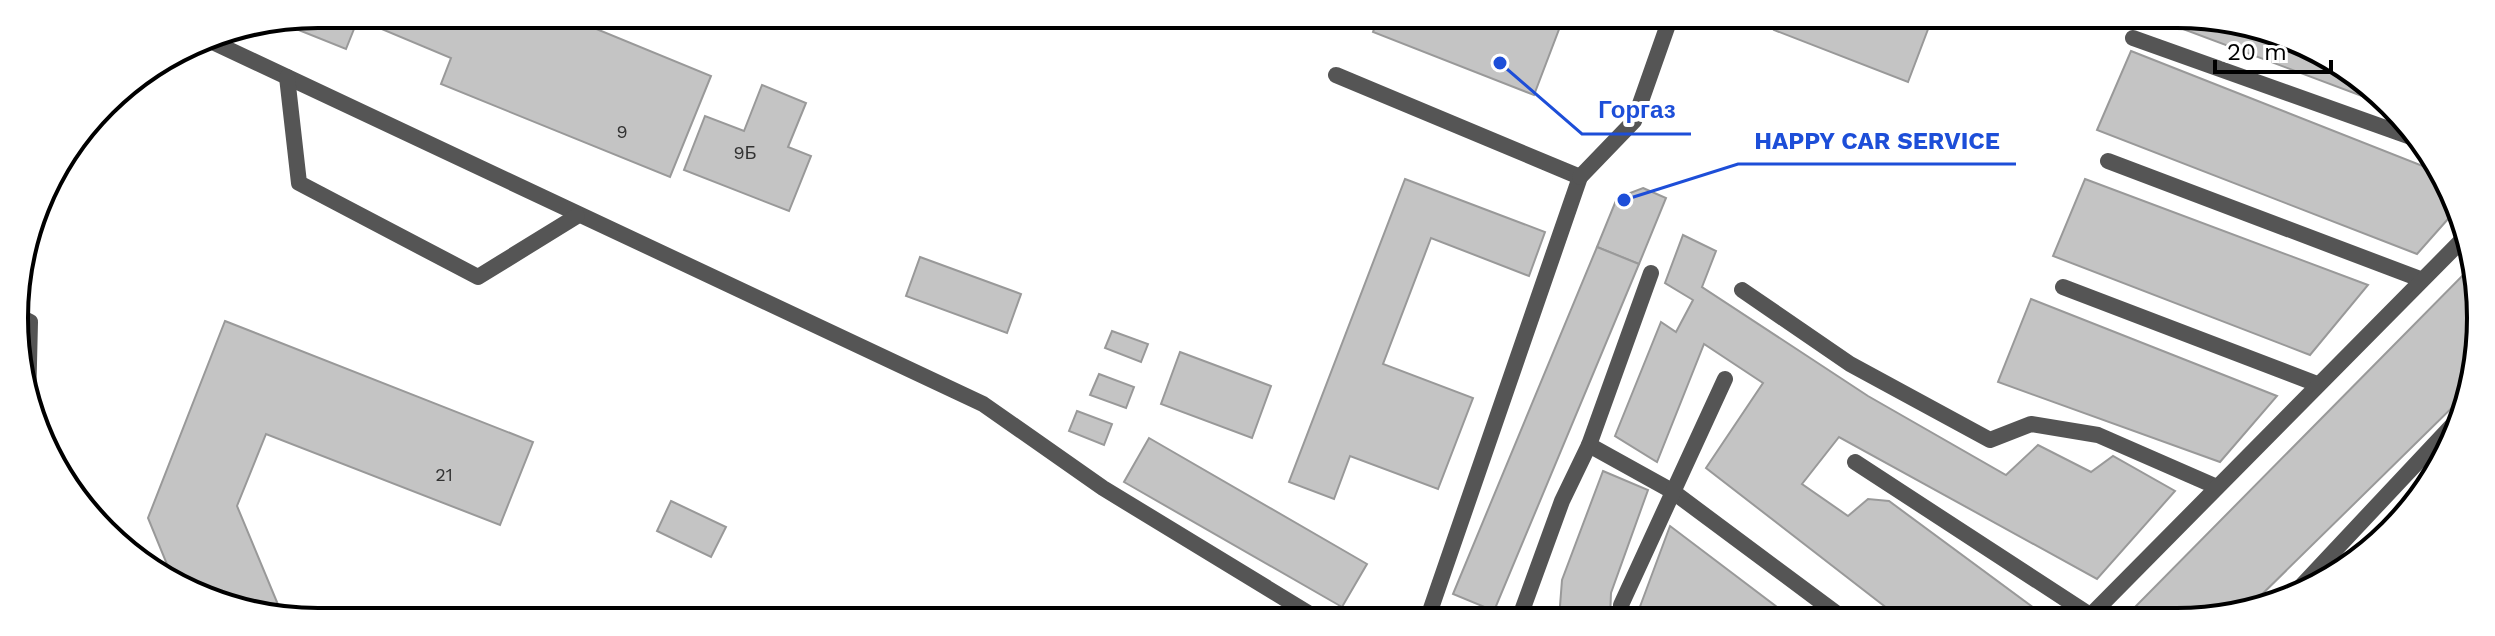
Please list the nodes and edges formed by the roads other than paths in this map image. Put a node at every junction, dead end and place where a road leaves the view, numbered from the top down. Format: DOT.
graph roads {
  1 [pos="1667,28"];
  2 [pos="2133,38"];
  3 [pos="229,42"];
  4 [pos="1336,75"];
  5 [pos="287,77"];
  6 [pos="2400,133"];
  7 [pos="2108,161"];
  8 [pos="1580,177"];
  9 [pos="577,216"];
  10 [pos="2457,244"];
  11 [pos="1651,273"];
  12 [pos="2420,279"];
  13 [pos="2063,287"];
  14 [pos="1742,290"];
  15 [pos="28,321"];
  16 [pos="29,345"];
  17 [pos="1725,379"];
  18 [pos="2317,384"];
  19 [pos="2441,437"];
  20 [pos="1589,445"];
  21 [pos="1855,462"];
  22 [pos="2217,487"];
  23 [pos="1672,491"];
  24 [pos="2313,574"];
  25 [pos="1300,608"];
  26 [pos="1433,608"];
  27 [pos="1523,608"];
  28 [pos="1622,608"];
  29 [pos="1829,608"];
  30 [pos="2080,608"];
  31 [pos="2103,608"];
  1 -- 8 [label="lane"];
  2 -- 6 [label="lane"];
  3 -- 5 [label="lane"];
  4 -- 8 [label="lane"];
  5 -- 9 [label="lane"];
  5 -- 9 [label="lane"];
  7 -- 12 [label="lane"];
  8 -- 26 [label="lane"];
  9 -- 25 [label="lane"];
  10 -- 12 [label="lane"];
  11 -- 20 [label="lane"];
  12 -- 18 [label="lane"];
  13 -- 18 [label="lane"];
  14 -- 22 [label="lane"];
  15 -- 16 [label="lane"];
  17 -- 23 [label="lane"];
  18 -- 22 [label="lane"];
  19 -- 24 [label="lane"];
  20 -- 23 [label="lane"];
  20 -- 27 [label="lane"];
  21 -- 30 [label="lane"];
  22 -- 31 [label="lane"];
  23 -- 28 [label="lane"];
  23 -- 29 [label="lane"];
}
